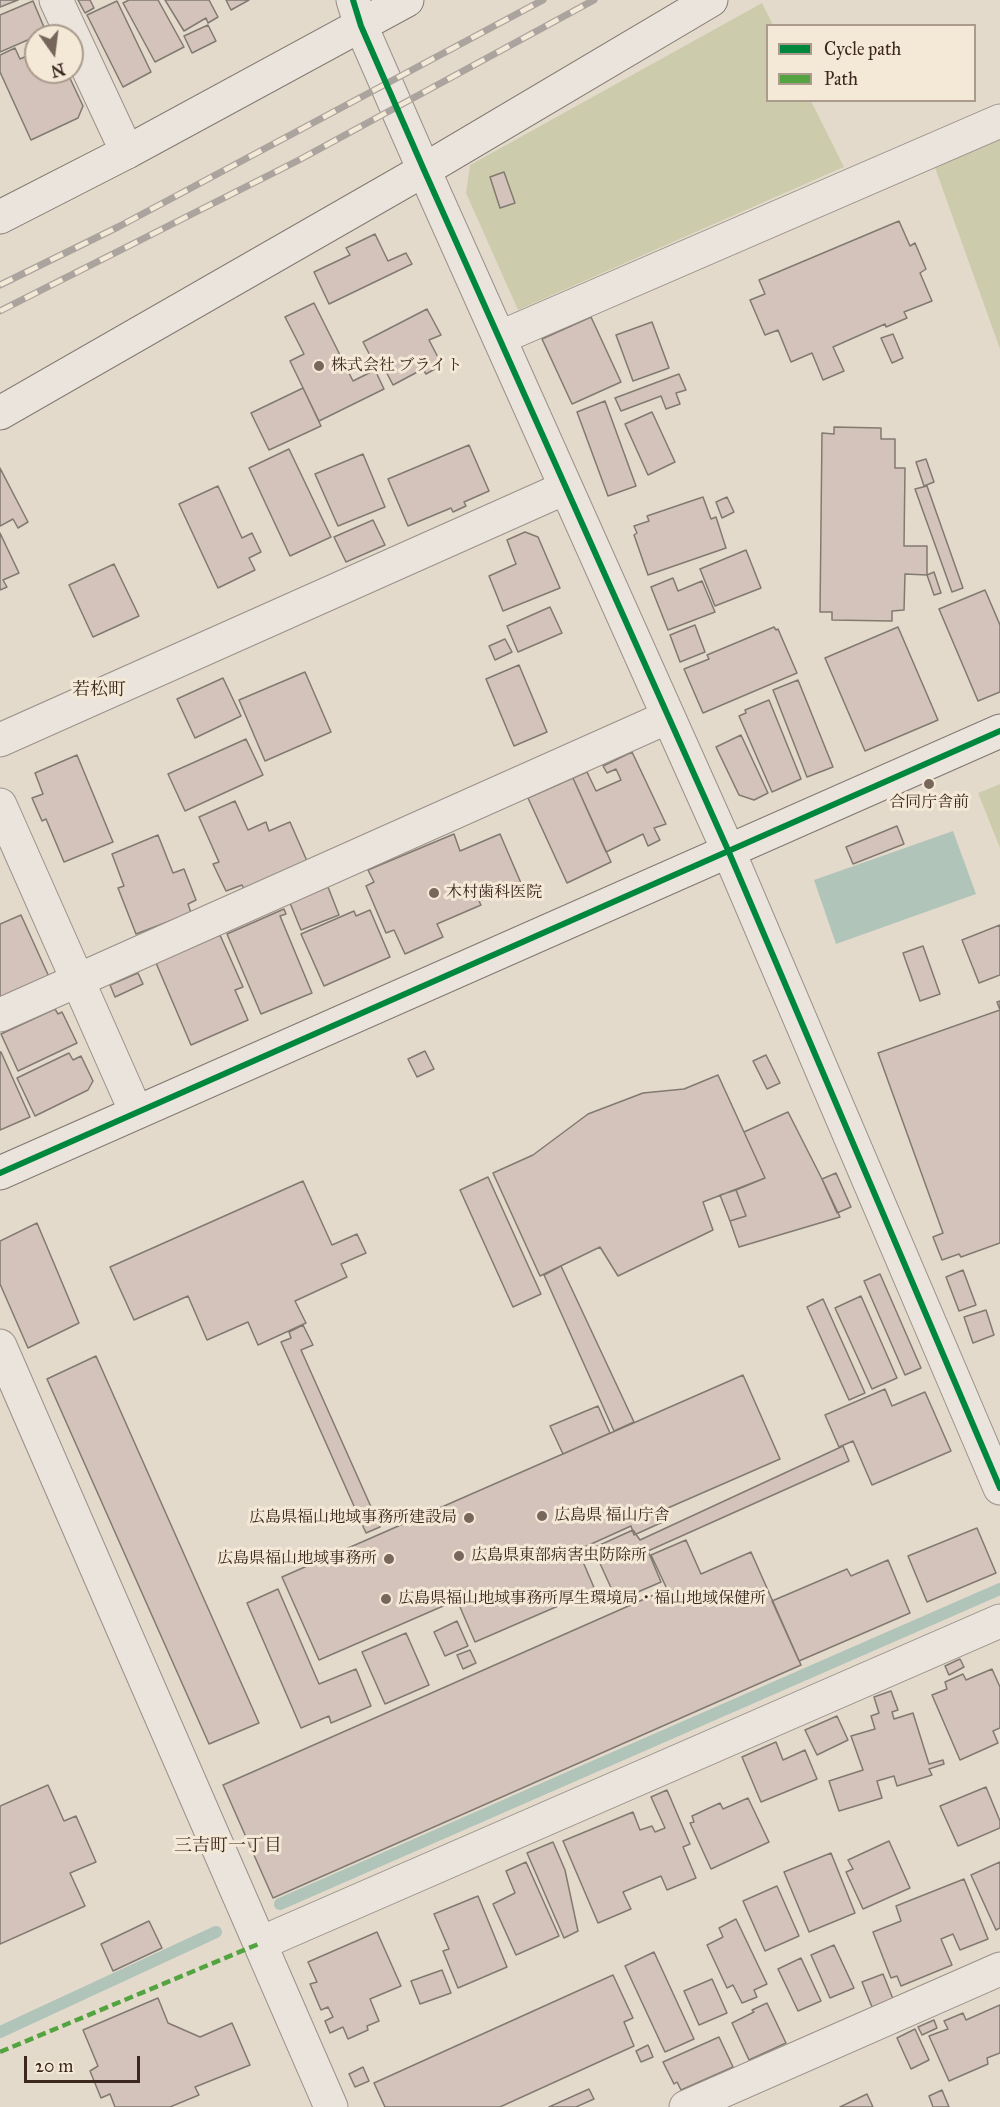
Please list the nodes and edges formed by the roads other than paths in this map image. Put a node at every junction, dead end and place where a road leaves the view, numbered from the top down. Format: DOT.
graph roads {
  1 [pos="56,0"];
  2 [pos="407,0"];
  3 [pos="711,0"];
  4 [pos="357,13"];
  5 [pos="1000,121"];
  6 [pos="127,152"];
  7 [pos="424,170"];
  8 [pos="0,217"];
  9 [pos="499,338"];
  10 [pos="0,413"];
  11 [pos="565,488"];
  12 [pos="668,717"];
  13 [pos="1000,731"];
  14 [pos="0,740"];
  15 [pos="0,805"];
  16 [pos="728,850"];
  17 [pos="78,981"];
  18 [pos="0,1015"];
  19 [pos="136,1112"];
  20 [pos="0,1173"];
  21 [pos="0,1346"];
  22 [pos="1000,1488"];
  23 [pos="1000,1621"];
  24 [pos="261,1943"];
  25 [pos="1000,1969"];
  26 [pos="331,2107"];
  27 [pos="686,2107"];
  1 -- 6 [label="street"];
  2 -- 4 [label="street"];
  3 -- 7 [label="street"];
  4 -- 6 [label="street"];
  4 -- 7 [label="street"];
  5 -- 9 [label="street"];
  6 -- 8 [label="street"];
  7 -- 9 [label="street"];
  7 -- 10 [label="street"];
  9 -- 11 [label="street"];
  11 -- 12 [label="street"];
  11 -- 14 [label="street"];
  12 -- 16 [label="street"];
  12 -- 17 [label="street"];
  13 -- 16 [label="street"];
  15 -- 17 [label="street"];
  16 -- 19 [label="street"];
  16 -- 22 [label="street"];
  17 -- 18 [label="street"];
  17 -- 19 [label="street"];
  19 -- 20 [label="street"];
  21 -- 24 [label="street"];
  23 -- 24 [label="street"];
  24 -- 26 [label="street"];
  25 -- 27 [label="street"];
}
